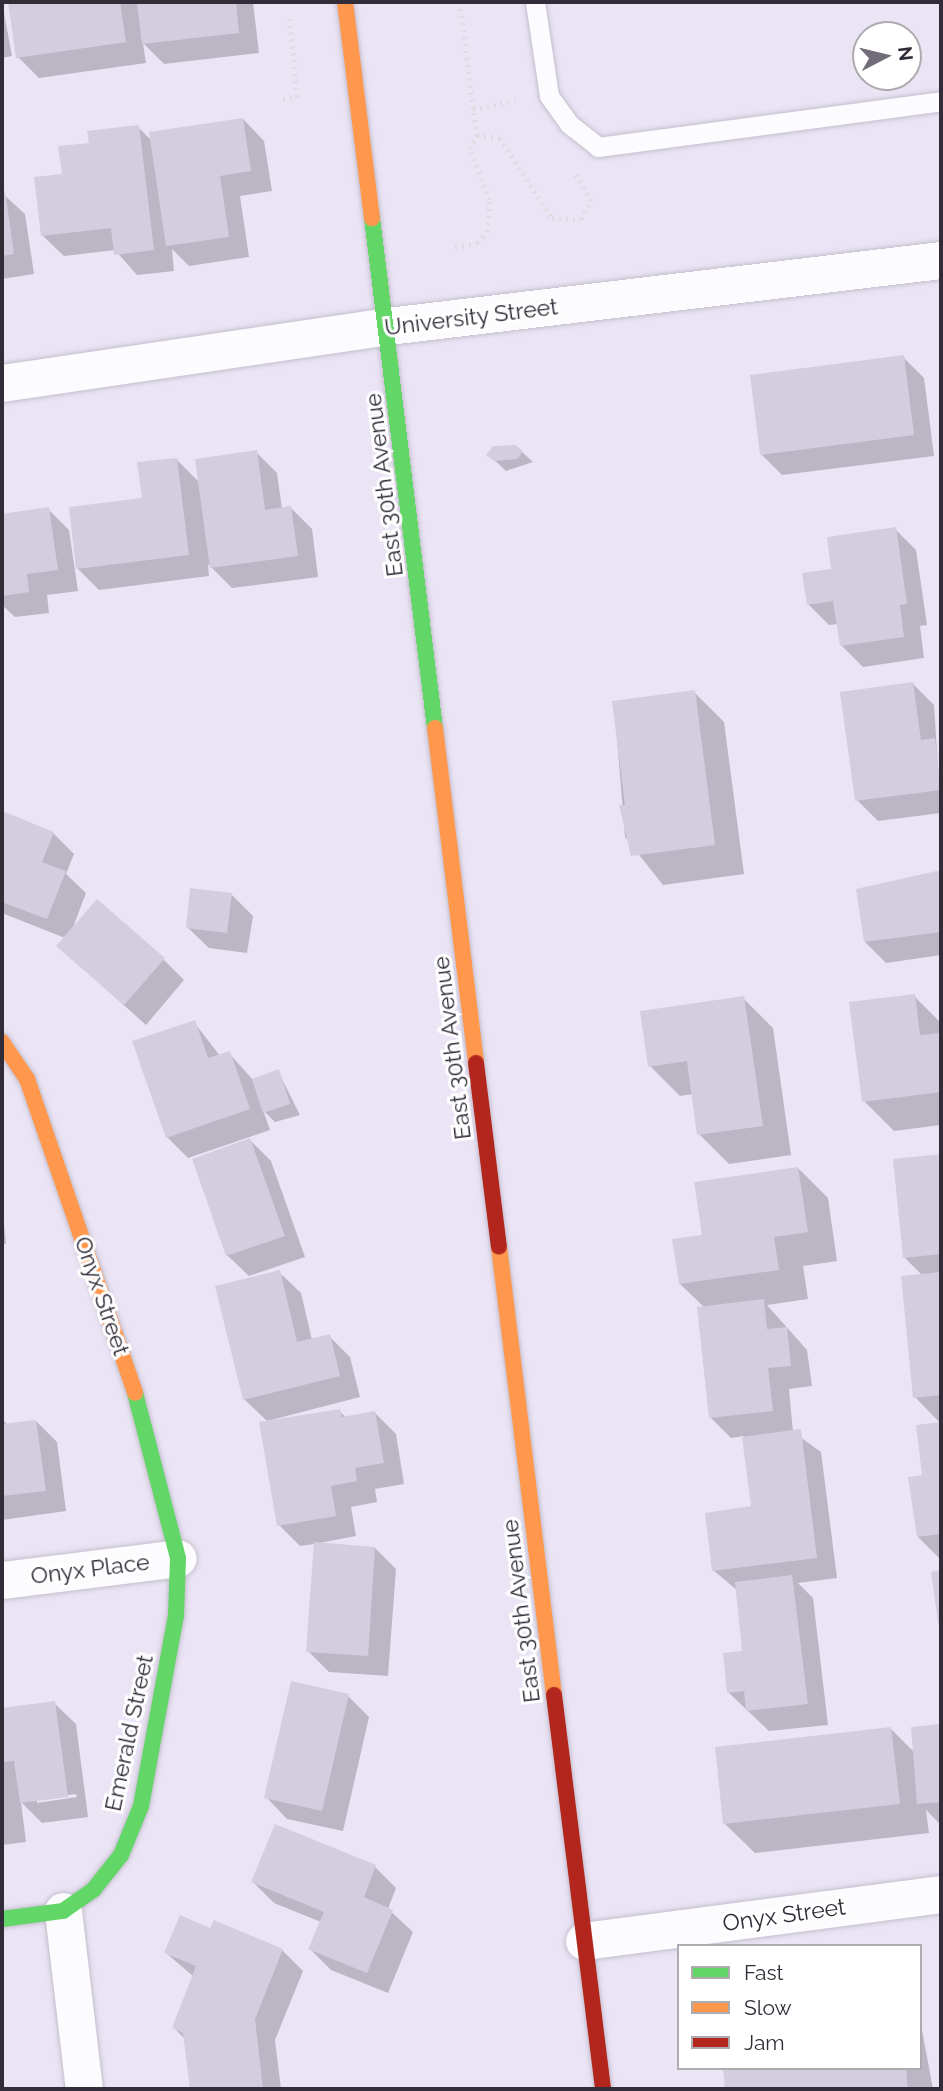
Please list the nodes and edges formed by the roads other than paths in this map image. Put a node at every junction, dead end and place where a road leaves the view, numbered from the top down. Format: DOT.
graph roads {
  1 [pos="345,2"];
  2 [pos="535,2"];
  3 [pos="941,101"];
  4 [pos="941,260"];
  5 [pos="388,326"];
  6 [pos="2,383"];
  7 [pos="2,1042"];
  8 [pos="178,1558"];
  9 [pos="2,1580"];
  10 [pos="941,1894"];
  11 [pos="63,1911"];
  12 [pos="2,1919"];
  13 [pos="584,1941"];
  14 [pos="84,2089"];
  15 [pos="603,2089"];
  1 -- 5 [label="main road, East 30th Avenue"];
  2 -- 3 [label="lane"];
  4 -- 5 [label="street, University Street"];
  5 -- 6 [label="street, University Street"];
  5 -- 13 [label="main road, East 30th Avenue"];
  7 -- 8 [label="main road, Onyx Street"];
  8 -- 9 [label="street, Onyx Place"];
  8 -- 11 [label="main road, Emerald Street"];
  10 -- 13 [label="street, Onyx Street"];
  11 -- 12 [label="main road, Emerald Street"];
  11 -- 14 [label="street"];
  13 -- 15 [label="main road, East 30th Avenue"];
}
